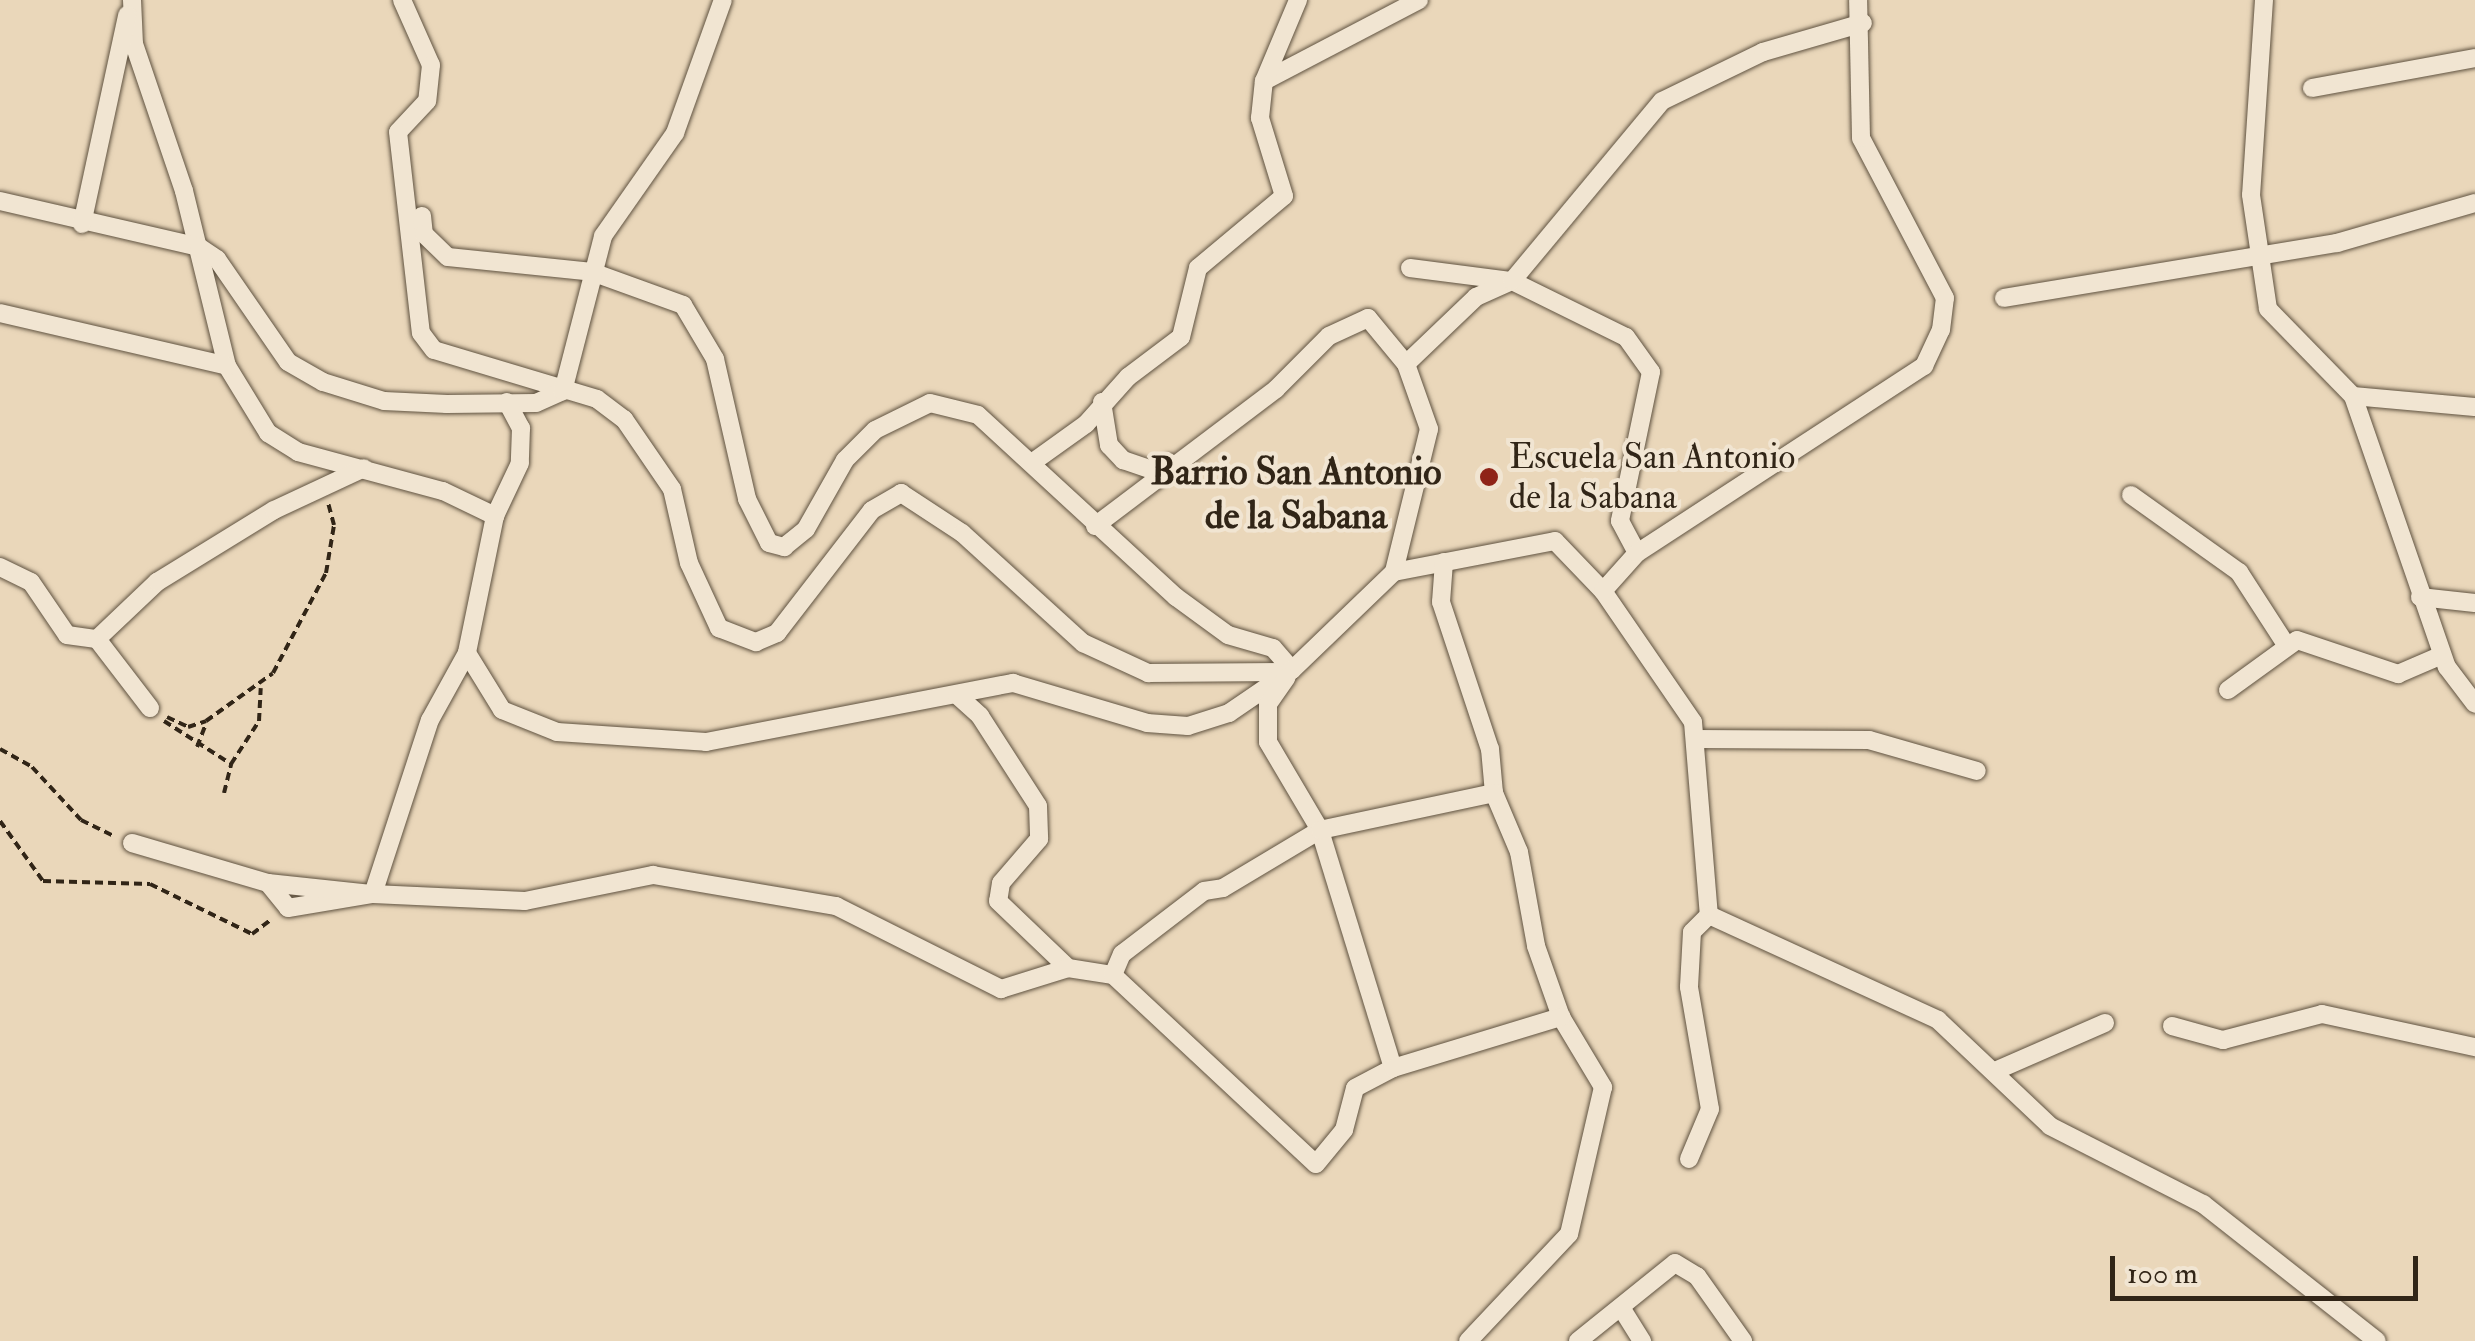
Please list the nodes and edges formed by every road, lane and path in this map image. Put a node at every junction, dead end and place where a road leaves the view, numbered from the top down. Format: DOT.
graph roads {
  1 [pos="131,0"];
  2 [pos="402,0"];
  3 [pos="723,0"];
  4 [pos="1298,0"];
  5 [pos="1419,0"];
  6 [pos="1858,0"];
  7 [pos="2264,0"];
  8 [pos="1864,23"];
  9 [pos="2475,58"];
  10 [pos="1264,81"];
  11 [pos="2312,88"];
  12 [pos="0,201"];
  13 [pos="2475,203"];
  14 [pos="422,216"];
  15 [pos="82,224"];
  16 [pos="199,247"];
  17 [pos="2255,254"];
  18 [pos="1410,268"];
  19 [pos="592,272"];
  20 [pos="1512,282"];
  21 [pos="2004,298"];
  22 [pos="0,312"];
  23 [pos="1406,364"];
  24 [pos="227,366"];
  25 [pos="563,390"];
  26 [pos="2354,396"];
  27 [pos="508,402"];
  28 [pos="1102,402"];
  29 [pos="2475,407"];
  30 [pos="1183,455"];
  31 [pos="1033,462"];
  32 [pos="364,468"];
  33 [pos="322,490"];
  34 [pos="2131,494"];
  35 [pos="495,516"];
  36 [pos="1095,526"];
  37 [pos="1637,553"];
  38 [pos="1444,562"];
  39 [pos="0,566"];
  40 [pos="1394,572"];
  41 [pos="1603,591"];
  42 [pos="2420,598"];
  43 [pos="2475,603"];
  44 [pos="97,639"];
  45 [pos="2285,643"];
  46 [pos="468,654"];
  47 [pos="2442,654"];
  48 [pos="1292,670"];
  49 [pos="260,688"];
  50 [pos="2228,690"];
  51 [pos="957,696"];
  52 [pos="2475,704"];
  53 [pos="150,708"];
  54 [pos="206,721"];
  55 [pos="1694,739"];
  56 [pos="197,747"];
  57 [pos="0,750"];
  58 [pos="231,764"];
  59 [pos="1977,770"];
  60 [pos="224,793"];
  61 [pos="1494,793"];
  62 [pos="0,821"];
  63 [pos="1320,830"];
  64 [pos="132,843"];
  65 [pos="268,884"];
  66 [pos="373,894"];
  67 [pos="288,908"];
  68 [pos="1709,914"];
  69 [pos="1068,968"];
  70 [pos="1114,975"];
  71 [pos="1561,1017"];
  72 [pos="2105,1023"];
  73 [pos="2172,1026"];
  74 [pos="2475,1047"];
  75 [pos="1393,1068"];
  76 [pos="1995,1071"];
  77 [pos="1689,1160"];
  78 [pos="1622,1309"];
  79 [pos="1468,1341"];
  80 [pos="1578,1341"];
  81 [pos="1642,1341"];
  82 [pos="1743,1341"];
  83 [pos="2377,1341"];
  1 -- 15 [label="street"];
  1 -- 16 [label="street"];
  2 -- 25 [label="street"];
  3 -- 19 [label="street"];
  4 -- 10 [label="street"];
  5 -- 10 [label="street"];
  6 -- 8 [label="street"];
  7 -- 17 [label="street"];
  8 -- 20 [label="street"];
  8 -- 37 [label="street"];
  9 -- 11 [label="street"];
  10 -- 28 [label="street"];
  12 -- 15 [label="street"];
  13 -- 17 [label="street"];
  14 -- 19 [label="street"];
  15 -- 16 [label="street"];
  16 -- 24 [label="street"];
  16 -- 27 [label="street"];
  17 -- 21 [label="street"];
  17 -- 26 [label="street"];
  18 -- 20 [label="street"];
  19 -- 25 [label="street"];
  19 -- 31 [label="street"];
  20 -- 23 [label="street"];
  20 -- 37 [label="street"];
  22 -- 24 [label="street"];
  23 -- 30 [label="street"];
  23 -- 40 [label="street"];
  24 -- 32 [label="street"];
  25 -- 27 [label="street"];
  25 -- 48 [label="street"];
  26 -- 29 [label="street"];
  26 -- 42 [label="street"];
  27 -- 35 [label="street"];
  28 -- 30 [label="street"];
  28 -- 31 [label="street"];
  30 -- 36 [label="street"];
  31 -- 36 [label="street"];
  32 -- 33 [label="street"];
  32 -- 35 [label="street"];
  33 -- 44 [label="street"];
  33 -- 49 [label="path"];
  34 -- 45 [label="street"];
  35 -- 46 [label="street"];
  36 -- 48 [label="street"];
  37 -- 41 [label="street"];
  38 -- 40 [label="street"];
  38 -- 41 [label="street"];
  38 -- 61 [label="street"];
  39 -- 44 [label="street"];
  40 -- 48 [label="street"];
  41 -- 55 [label="street"];
  42 -- 43 [label="street"];
  42 -- 47 [label="street"];
  44 -- 53 [label="street"];
  45 -- 47 [label="street"];
  45 -- 50 [label="street"];
  46 -- 51 [label="street"];
  46 -- 66 [label="street"];
  47 -- 52 [label="street"];
  48 -- 51 [label="street"];
  48 -- 63 [label="street"];
  49 -- 54 [label="path"];
  49 -- 58 [label="path"];
  51 -- 69 [label="street"];
  53 -- 54 [label="path"];
  53 -- 56 [label="path"];
  54 -- 56 [label="path"];
  55 -- 59 [label="street"];
  55 -- 68 [label="street"];
  56 -- 58 [label="path"];
  57 -- 64 [label="path"];
  58 -- 60 [label="path"];
  61 -- 63 [label="street"];
  61 -- 71 [label="street"];
  62 -- 67 [label="path"];
  63 -- 70 [label="street"];
  63 -- 75 [label="street"];
  64 -- 65 [label="street"];
  65 -- 66 [label="street"];
  65 -- 67 [label="street"];
  66 -- 67 [label="street"];
  66 -- 69 [label="street"];
  68 -- 76 [label="street"];
  68 -- 77 [label="street"];
  69 -- 70 [label="street"];
  70 -- 75 [label="street"];
  71 -- 75 [label="street"];
  71 -- 79 [label="street"];
  72 -- 76 [label="street"];
  73 -- 74 [label="street"];
  76 -- 83 [label="street"];
  78 -- 80 [label="street"];
  78 -- 81 [label="street"];
  78 -- 82 [label="street"];
}
